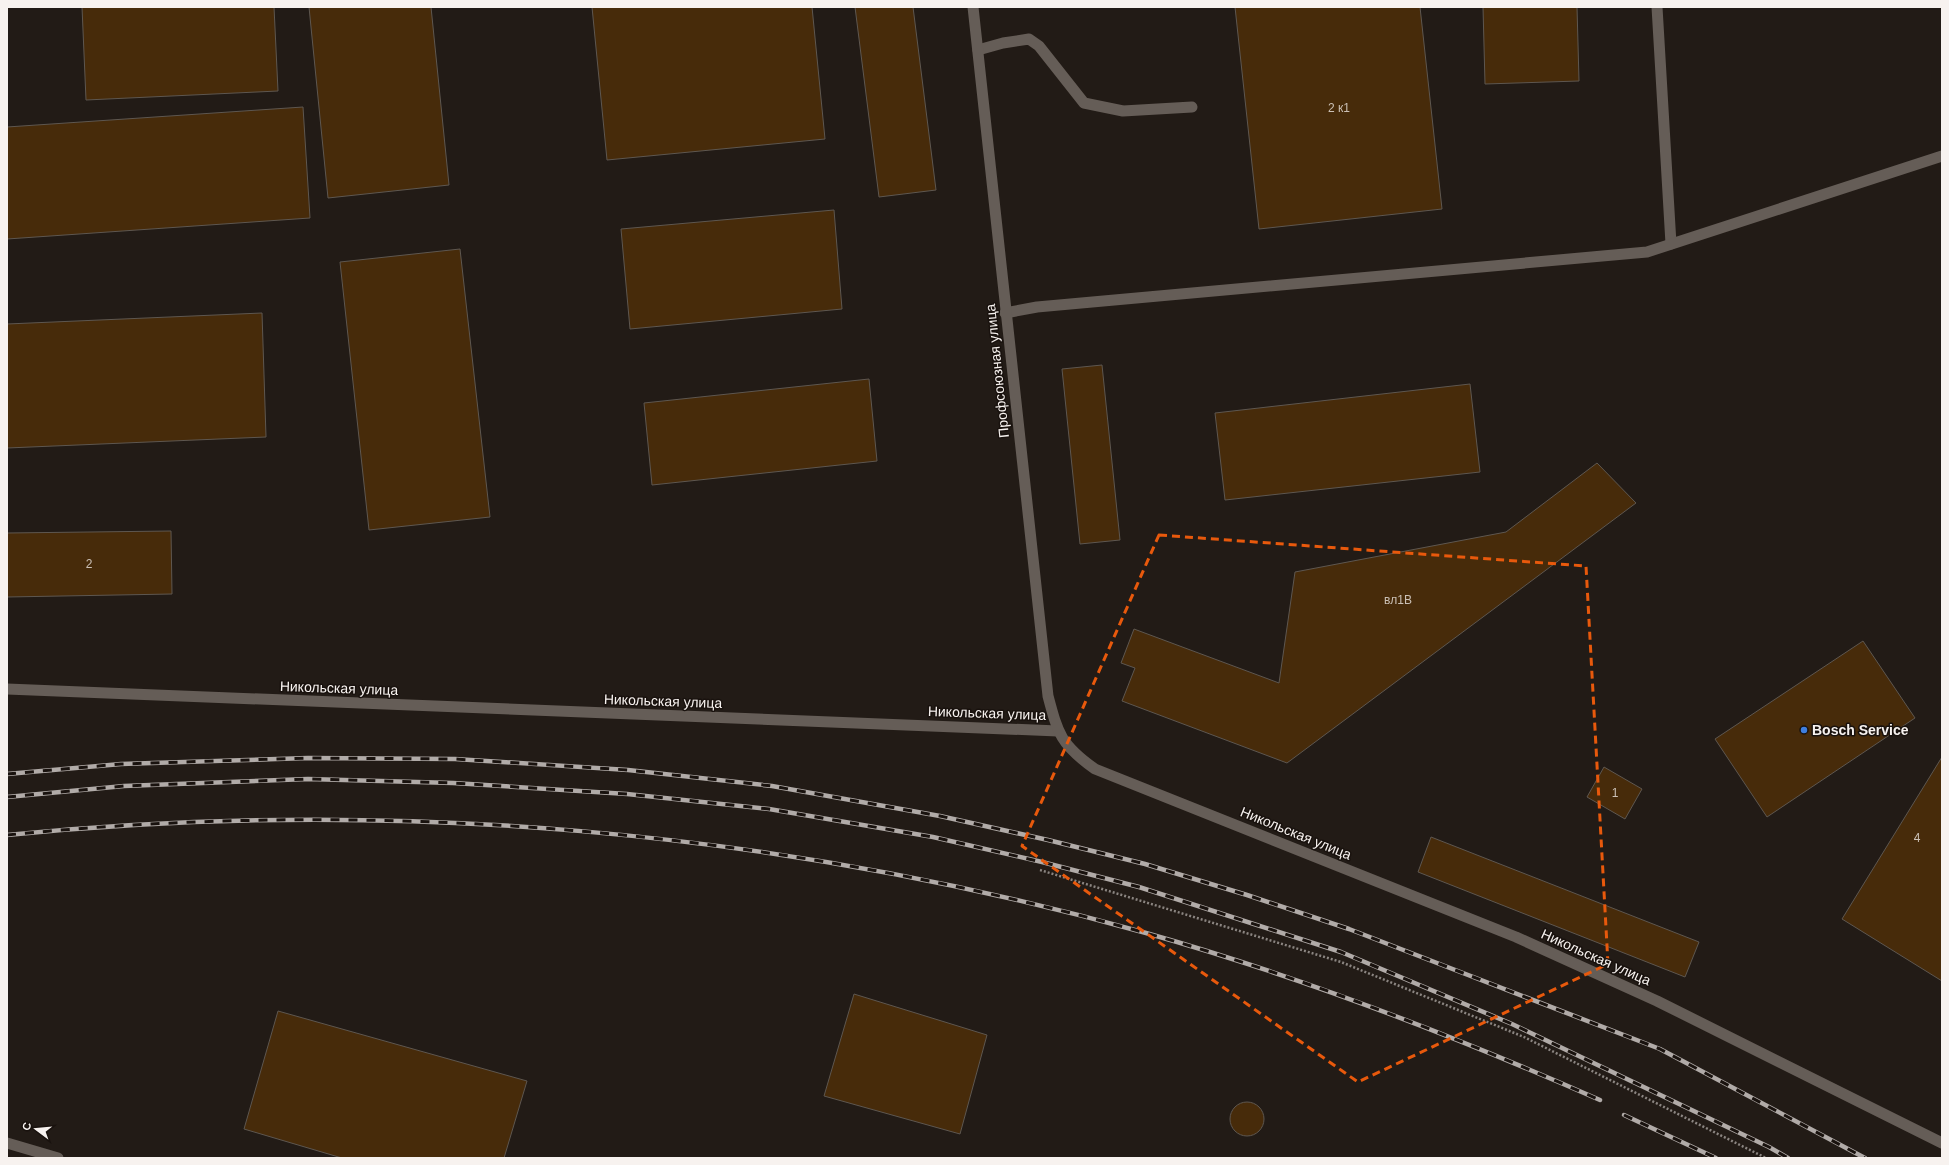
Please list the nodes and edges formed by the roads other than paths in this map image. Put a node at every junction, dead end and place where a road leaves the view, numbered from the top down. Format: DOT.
graph roads {
  1 [pos="973,7"];
  2 [pos="1657,7"];
  3 [pos="978,50"];
  4 [pos="1192,107"];
  5 [pos="1942,156"];
  6 [pos="1671,244"];
  7 [pos="1005,312"];
  8 [pos="7,689"];
  9 [pos="1058,731"];
  10 [pos="7,1143"];
  11 [pos="1942,1143"];
  12 [pos="58,1158"];
  1 -- 3 [label="street, Профсоюзная улица"];
  2 -- 6 [label="street"];
  3 -- 4 [label="street"];
  3 -- 7 [label="street, Профсоюзная улица"];
  5 -- 6 [label="street"];
  6 -- 7 [label="street"];
  7 -- 9 [label="street, Профсоюзная улица"];
  8 -- 9 [label="street, Никольская улица"];
  9 -- 11 [label="street, Никольская улица"];
  10 -- 12 [label="street"];
}
